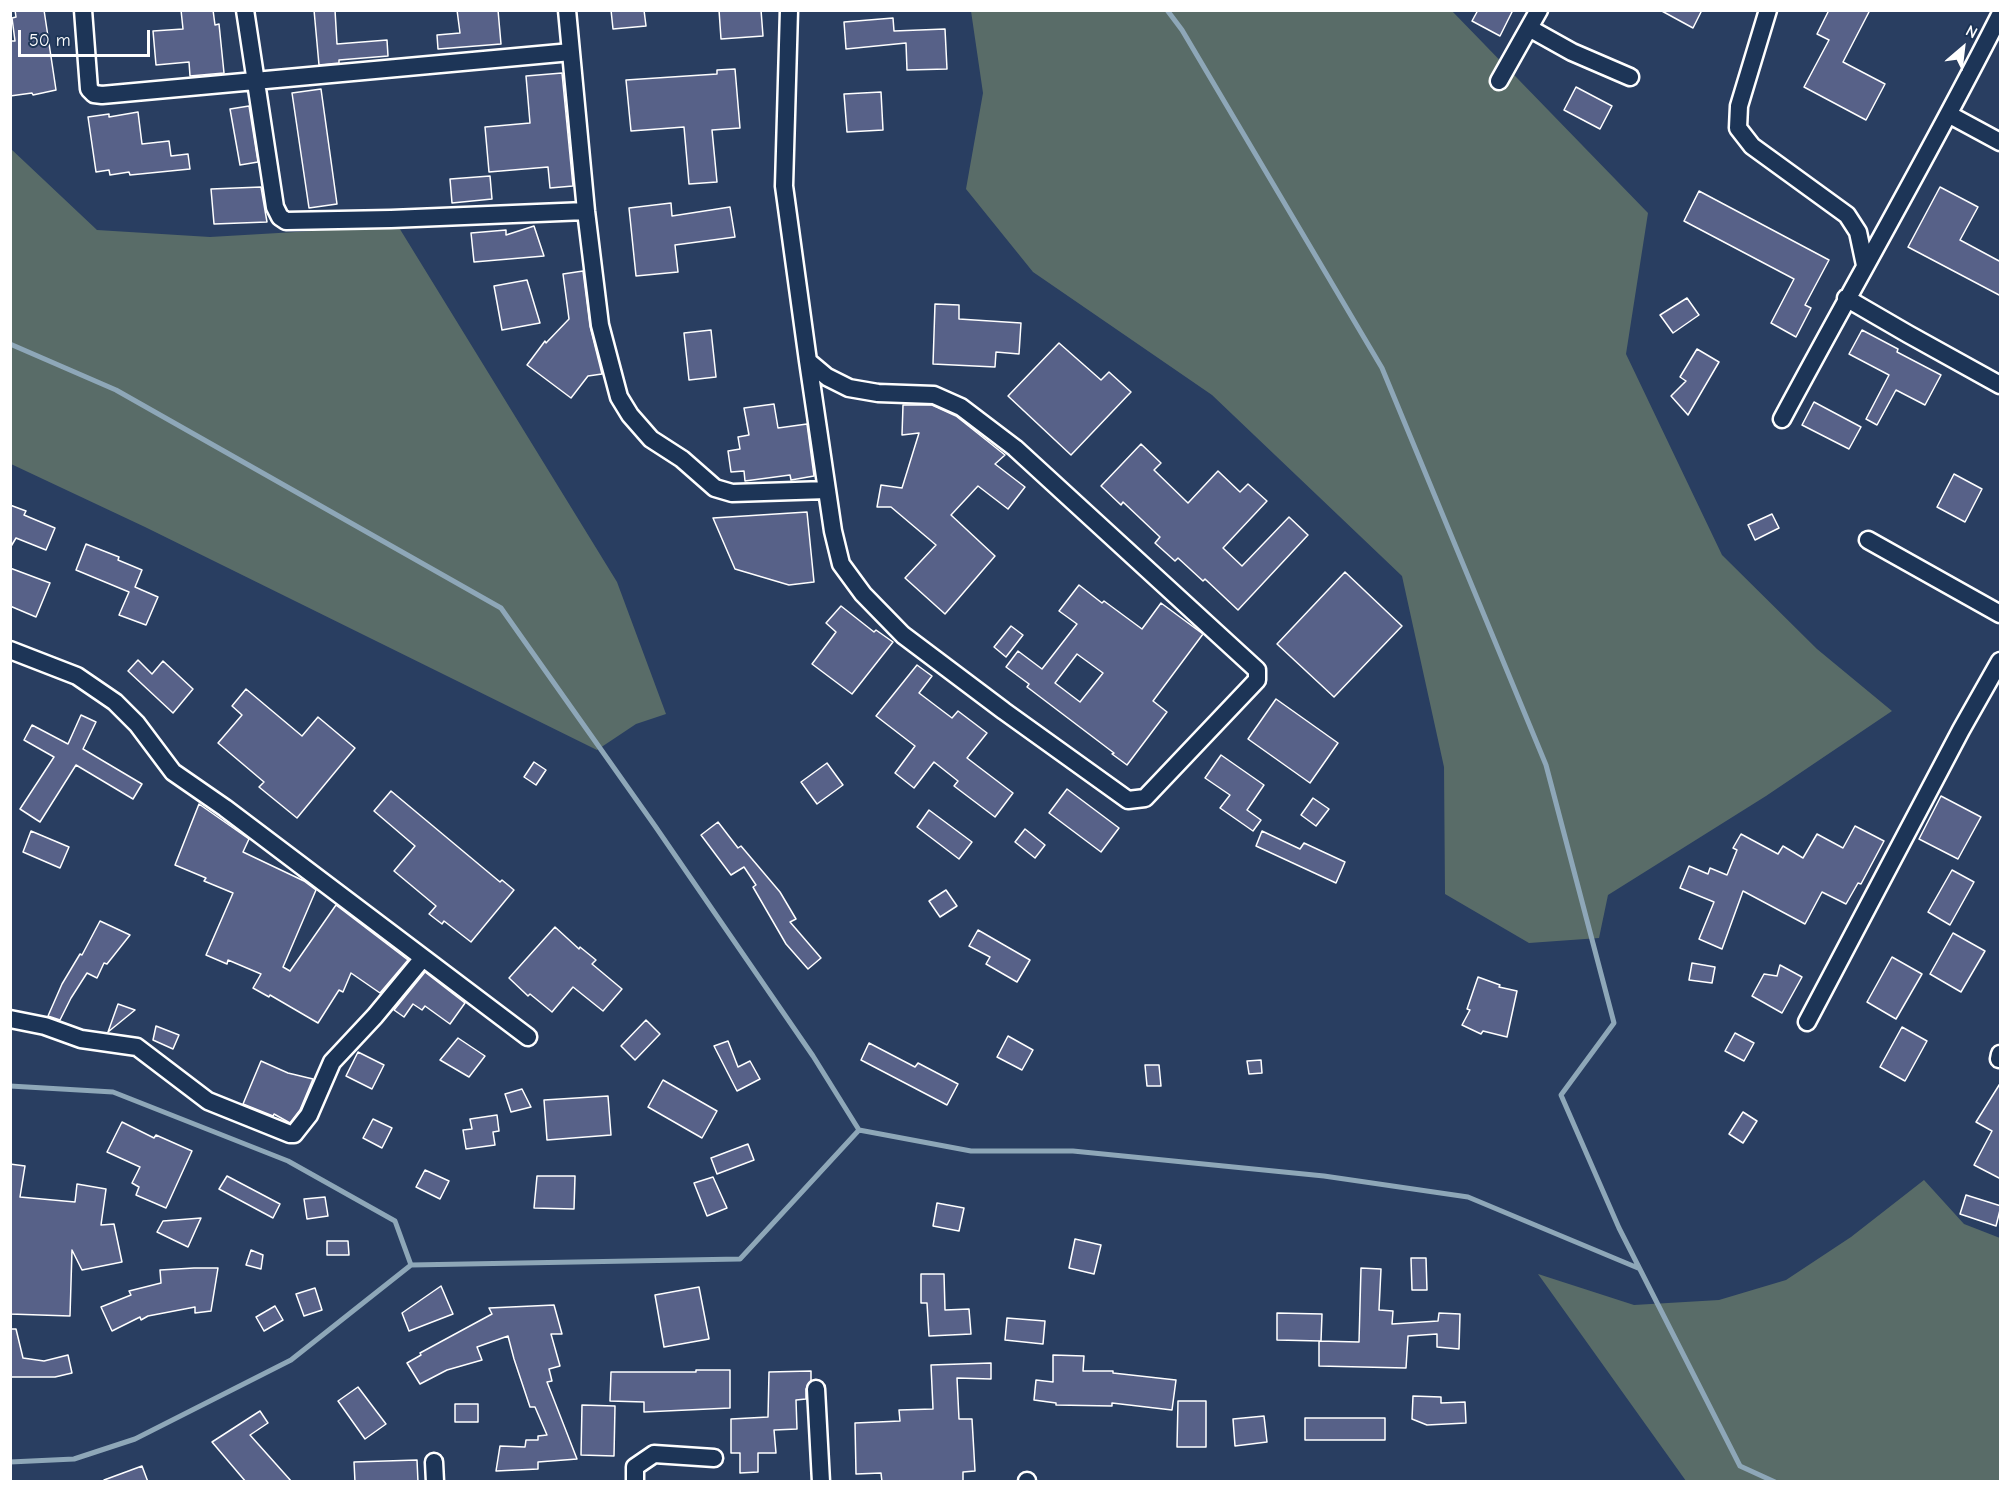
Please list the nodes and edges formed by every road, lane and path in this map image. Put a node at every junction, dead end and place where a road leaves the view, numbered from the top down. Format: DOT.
graph roads {
  1 [pos="83,10"];
  2 [pos="245,10"];
  3 [pos="567,10"];
  4 [pos="789,10"];
  5 [pos="1539,10"];
  6 [pos="1768,10"];
  7 [pos="2001,15"];
  8 [pos="1529,28"];
  9 [pos="571,52"];
  10 [pos="1630,77"];
  11 [pos="1499,81"];
  12 [pos="255,82"];
  13 [pos="1950,115"];
  14 [pos="2001,142"];
  15 [pos="586,211"];
  16 [pos="1865,265"];
  17 [pos="1846,298"];
  18 [pos="808,362"];
  19 [pos="2001,385"];
  20 [pos="1782,419"];
  21 [pos="827,490"];
  22 [pos="1868,540"];
  23 [pos="2001,614"];
  24 [pos="10,650"];
  25 [pos="2001,661"];
  26 [pos="423,958"];
  27 [pos="10,1019"];
  28 [pos="1807,1022"];
  29 [pos="528,1037"];
  30 [pos="816,1389"];
  31 [pos="714,1458"];
  32 [pos="434,1462"];
  33 [pos="435,1482"];
  34 [pos="635,1482"];
  35 [pos="821,1482"];
  1 -- 12 [label="street"];
  2 -- 12 [label="street"];
  3 -- 9 [label="street"];
  4 -- 18 [label="street"];
  5 -- 8 [label="street"];
  6 -- 16 [label="street"];
  7 -- 13 [label="street"];
  8 -- 10 [label="street"];
  8 -- 11 [label="street"];
  9 -- 12 [label="street"];
  9 -- 15 [label="street"];
  12 -- 15 [label="street"];
  13 -- 14 [label="street"];
  13 -- 16 [label="street"];
  15 -- 21 [label="street"];
  16 -- 17 [label="street"];
  17 -- 19 [label="street"];
  17 -- 20 [label="street"];
  18 -- 21 [label="street"];
  18 -- 21 [label="street"];
  22 -- 23 [label="street"];
  24 -- 26 [label="street"];
  25 -- 28 [label="street"];
  26 -- 27 [label="street"];
  26 -- 29 [label="street"];
  30 -- 35 [label="street"];
  31 -- 34 [label="street"];
  32 -- 33 [label="street"];
}
